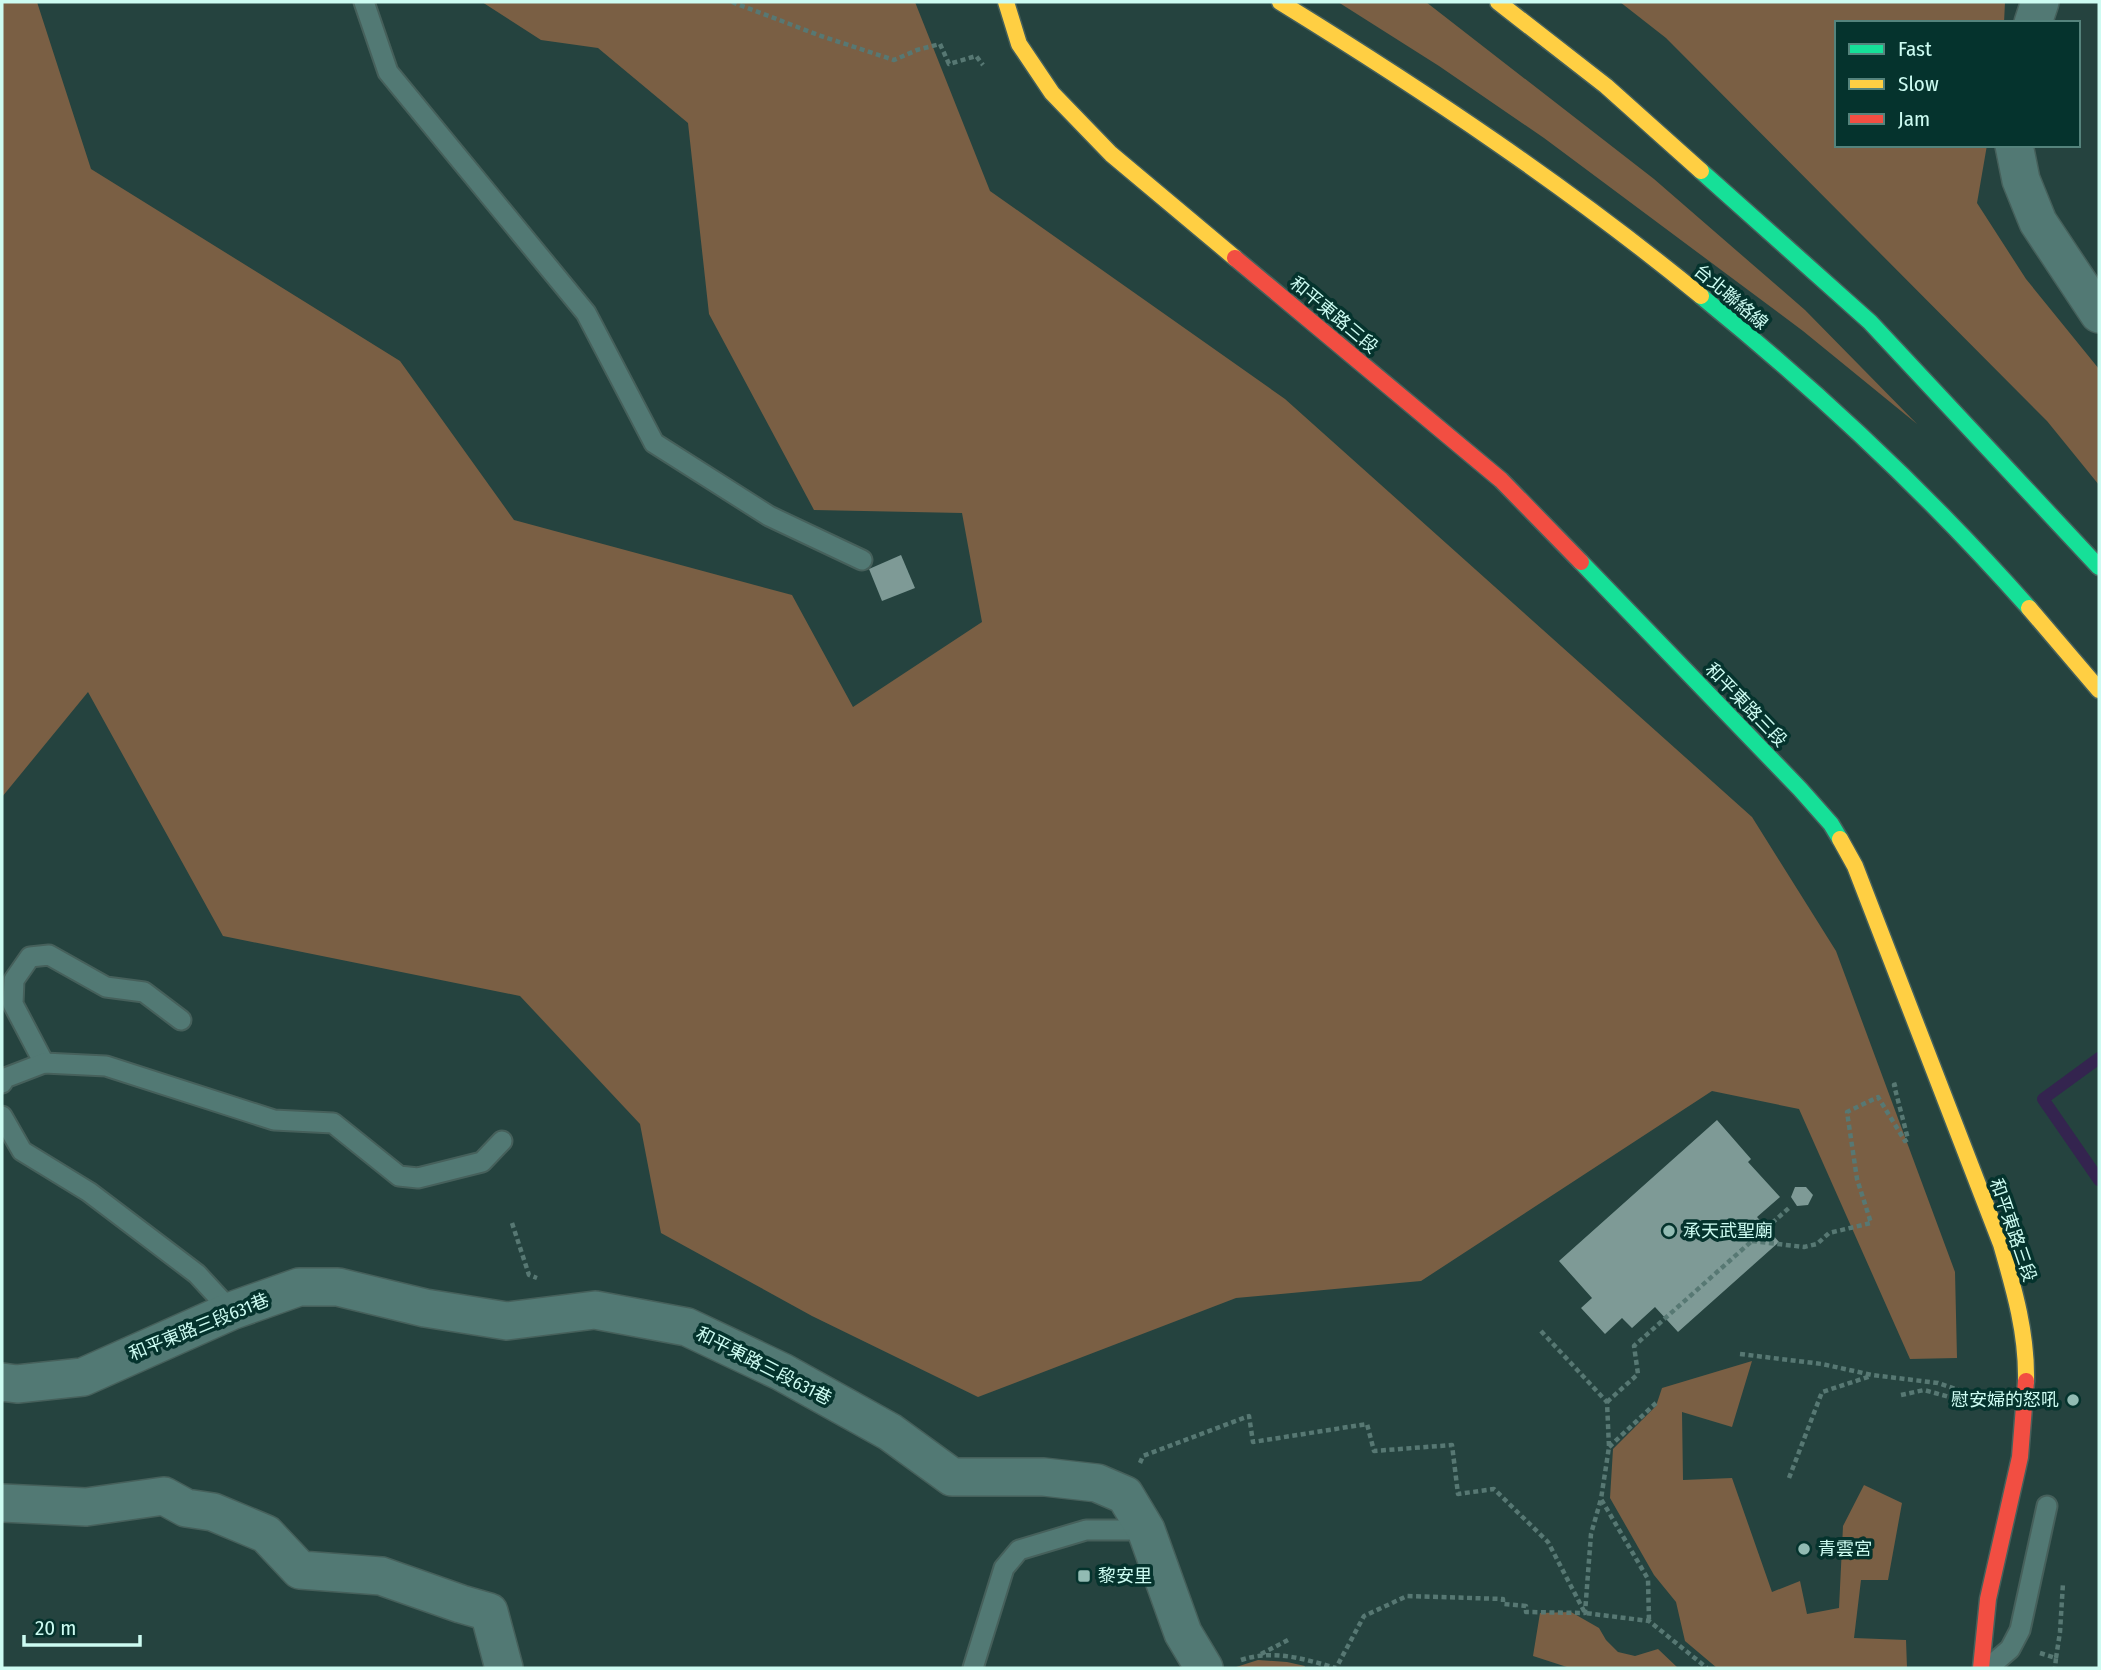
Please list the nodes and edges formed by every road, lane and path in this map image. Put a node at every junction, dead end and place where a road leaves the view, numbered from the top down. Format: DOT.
graph roads {
  1 [pos="363,2"];
  2 [pos="732,2"];
  3 [pos="1006,2"];
  4 [pos="1280,2"];
  5 [pos="1498,2"];
  6 [pos="2040,2"];
  7 [pos="2034,21"];
  8 [pos="976,56"];
  9 [pos="2014,147"];
  10 [pos="2099,314"];
  11 [pos="862,560"];
  12 [pos="2099,567"];
  13 [pos="2099,690"];
  14 [pos="181,1020"];
  15 [pos="44,1063"];
  16 [pos="2,1083"];
  17 [pos="1894,1085"];
  18 [pos="2,1116"];
  19 [pos="502,1141"];
  20 [pos="1790,1207"];
  21 [pos="512,1223"];
  22 [pos="1752,1241"];
  23 [pos="540,1279"];
  24 [pos="231,1311"];
  25 [pos="1541,1331"];
  26 [pos="1741,1354"];
  27 [pos="1872,1376"];
  28 [pos="2,1382"];
  29 [pos="1901,1395"];
  30 [pos="1607,1402"];
  31 [pos="1656,1403"];
  32 [pos="2025,1413"];
  33 [pos="1609,1447"];
  34 [pos="1789,1478"];
  35 [pos="1125,1495"];
  36 [pos="1601,1499"];
  37 [pos="2,1503"];
  38 [pos="2047,1506"];
  39 [pos="1146,1530"];
  40 [pos="1585,1613"];
  41 [pos="1649,1621"];
  42 [pos="1288,1640"];
  43 [pos="2038,1652"];
  44 [pos="1260,1654"];
  45 [pos="1221,1665"];
  46 [pos="504,1668"];
  47 [pos="973,1668"];
  48 [pos="1336,1668"];
  49 [pos="1707,1668"];
  50 [pos="1981,1668"];
  51 [pos="1988,1668"];
  52 [pos="2055,1668"];
  1 -- 11 [label="lane"];
  2 -- 8 [label="path"];
  3 -- 32 [label="main road, 和平東路三段"];
  4 -- 13 [label="main road, 台北聯絡線"];
  5 -- 12 [label="main road"];
  6 -- 7 [label="street"];
  9 -- 10 [label="street"];
  14 -- 15 [label="lane"];
  15 -- 16 [label="lane"];
  15 -- 19 [label="lane"];
  17 -- 22 [label="path"];
  18 -- 24 [label="lane"];
  20 -- 22 [label="path"];
  21 -- 23 [label="path"];
  22 -- 30 [label="path"];
  24 -- 28 [label="street, 和平東路三段631巷"];
  24 -- 35 [label="street, 和平東路三段631巷"];
  25 -- 30 [label="path"];
  26 -- 27 [label="path"];
  27 -- 32 [label="path"];
  27 -- 34 [label="path"];
  29 -- 32 [label="path"];
  30 -- 33 [label="path"];
  31 -- 33 [label="path"];
  32 -- 50 [label="main road, 和平東路三段"];
  33 -- 36 [label="path"];
  35 -- 39 [label="street"];
  35 -- 40 [label="path"];
  36 -- 40 [label="path"];
  36 -- 41 [label="path"];
  37 -- 46 [label="street"];
  38 -- 51 [label="lane"];
  39 -- 45 [label="street"];
  39 -- 47 [label="lane"];
  40 -- 41 [label="path"];
  40 -- 48 [label="path"];
  41 -- 49 [label="path"];
  42 -- 44 [label="path"];
  43 -- 52 [label="path"];
  44 -- 45 [label="path"];
  44 -- 48 [label="path"];
}
